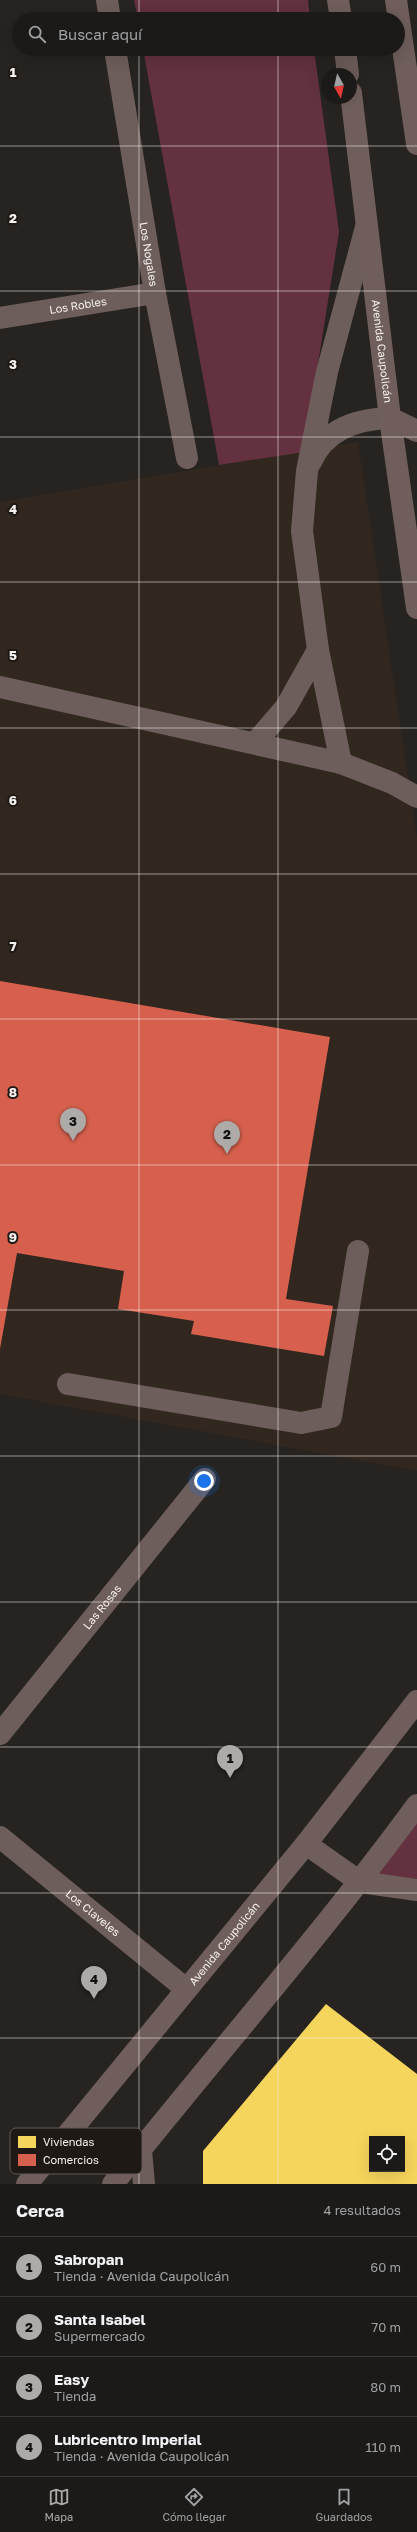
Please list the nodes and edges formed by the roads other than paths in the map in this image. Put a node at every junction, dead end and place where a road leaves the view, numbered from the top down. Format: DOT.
graph roads {
  1 [pos="107,0"];
  2 [pos="338,0"];
  3 [pos="396,0"];
  4 [pos="109,12"];
  5 [pos="340,12"];
  6 [pos="398,12"];
  7 [pos="116,56"];
  8 [pos="346,56"];
  9 [pos="404,56"];
  10 [pos="347,68"];
  11 [pos="352,104"];
  12 [pos="417,144"];
  13 [pos="366,227"];
  14 [pos="155,293"];
  15 [pos="0,318"];
  16 [pos="390,418"];
  17 [pos="417,431"];
  18 [pos="186,458"];
  19 [pos="307,471"];
  20 [pos="417,608"];
  21 [pos="318,650"];
  22 [pos="0,687"];
  23 [pos="255,744"];
  24 [pos="341,763"];
  25 [pos="417,797"];
  26 [pos="358,1251"];
  27 [pos="68,1384"];
  28 [pos="205,1480"];
  29 [pos="417,1701"];
  30 [pos="0,1734"];
  31 [pos="417,1806"];
  32 [pos="0,1837"];
  33 [pos="306,1844"];
  34 [pos="360,1882"];
  35 [pos="417,1890"];
  36 [pos="186,1989"];
  37 [pos="73,2128"];
  38 [pos="142,2149"];
  39 [pos="142,2161"];
  40 [pos="35,2174"];
  41 [pos="121,2174"];
  42 [pos="27,2184"];
  43 [pos="113,2184"];
  44 [pos="144,2184"];
  1 -- 4 [label="street"];
  2 -- 5 [label="main road"];
  3 -- 6 [label="main road"];
  7 -- 14 [label="street, Los Nogales"];
  8 -- 10 [label="main road"];
  9 -- 12 [label="main road"];
  11 -- 13 [label="main road, Avenida Caupolicán"];
  13 -- 16 [label="main road, Avenida Caupolicán"];
  13 -- 19 [label="street"];
  14 -- 15 [label="street, Los Robles"];
  14 -- 18 [label="street, Los Nogales"];
  16 -- 17 [label="main road"];
  16 -- 19 [label="street"];
  16 -- 20 [label="main road, Avenida Caupolicán"];
  19 -- 21 [label="street"];
  21 -- 23 [label="street"];
  21 -- 24 [label="street"];
  22 -- 23 [label="street"];
  23 -- 24 [label="street"];
  24 -- 25 [label="street"];
  26 -- 27 [label="street"];
  28 -- 30 [label="street, Las Rosas"];
  29 -- 33 [label="main road, Avenida Caupolicán"];
  31 -- 34 [label="main road"];
  32 -- 36 [label="street, Los Claveles"];
  33 -- 34 [label="main road"];
  33 -- 36 [label="main road, Avenida Caupolicán"];
  34 -- 35 [label="main road"];
  34 -- 38 [label="main road"];
  36 -- 37 [label="main road, Avenida Caupolicán"];
  39 -- 44 [label="street"];
  40 -- 42 [label="main road, Avenida Caupolicán"];
  41 -- 43 [label="main road"];
}
